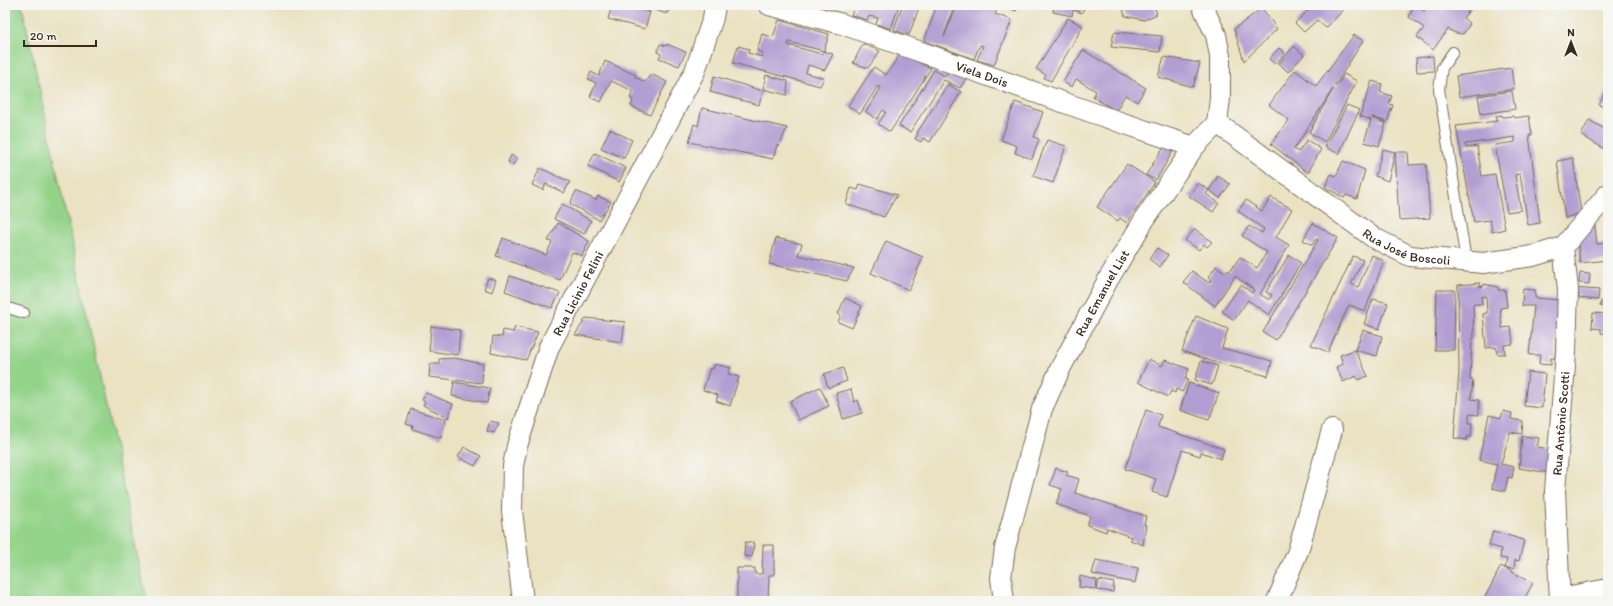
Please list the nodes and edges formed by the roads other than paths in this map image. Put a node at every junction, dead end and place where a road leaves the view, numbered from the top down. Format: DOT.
graph roads {
  1 [pos="715,5"];
  2 [pos="769,5"];
  3 [pos="1202,5"];
  4 [pos="1453,52"];
  5 [pos="1217,123"];
  6 [pos="1194,147"];
  7 [pos="1608,194"];
  8 [pos="1563,247"];
  9 [pos="1466,261"];
  10 [pos="5,307"];
  11 [pos="24,313"];
  12 [pos="1332,430"];
  13 [pos="1608,589"];
  14 [pos="1560,600"];
  15 [pos="523,601"];
  16 [pos="1004,601"];
  17 [pos="1277,601"];
  1 -- 15 [label="street, Rua Licinio Felini"];
  2 -- 6 [label="street, Viela Dois"];
  3 -- 5 [label="street"];
  4 -- 9 [label="lane"];
  5 -- 6 [label="street, Rua Emanuel List"];
  5 -- 9 [label="street, Rua José Boscoli"];
  6 -- 16 [label="street, Rua Emanuel List"];
  7 -- 8 [label="street"];
  8 -- 9 [label="street, Rua José Boscoli"];
  8 -- 14 [label="street, Rua Antônio Scotti"];
  10 -- 11 [label="lane"];
  12 -- 17 [label="street"];
  13 -- 14 [label="street"];
}
